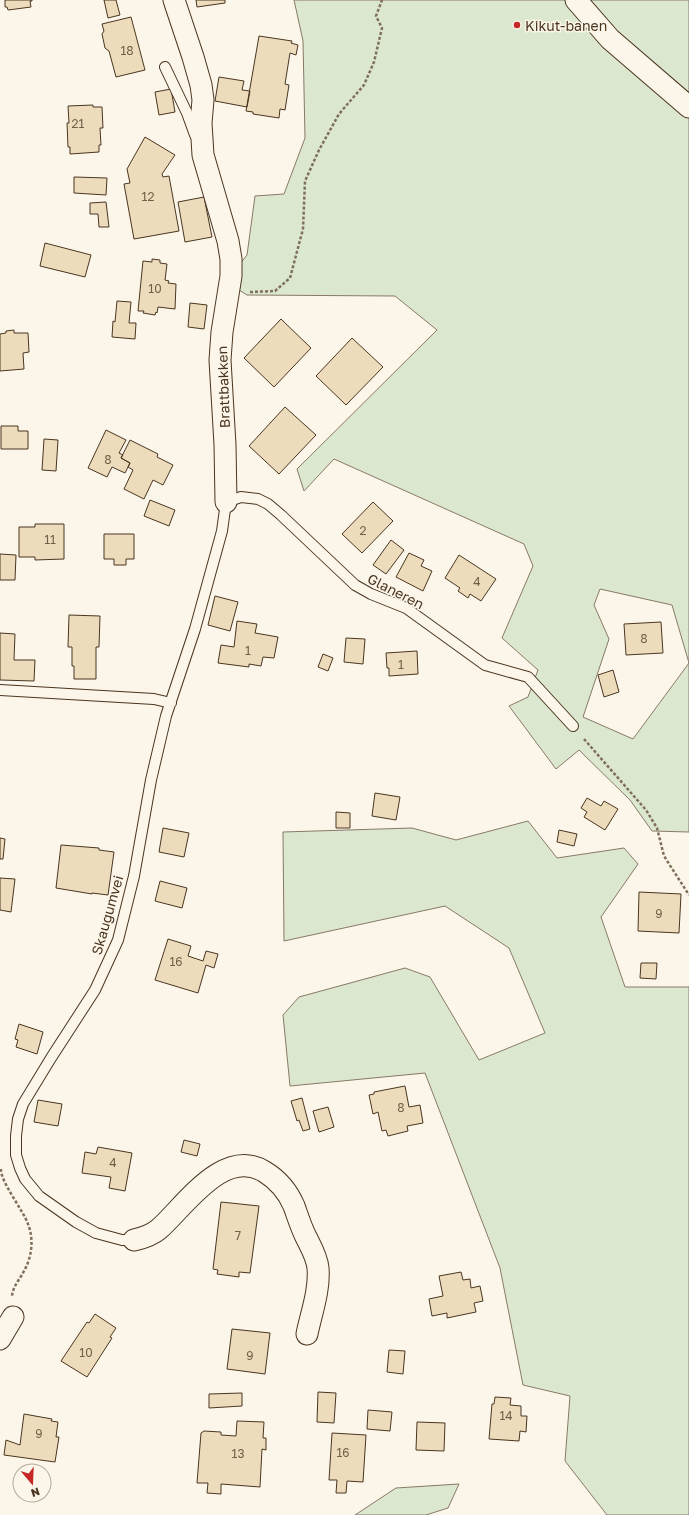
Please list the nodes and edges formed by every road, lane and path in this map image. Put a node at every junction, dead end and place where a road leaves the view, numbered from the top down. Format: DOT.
graph roads {
  1 [pos="174,0"];
  2 [pos="382,0"];
  3 [pos="576,0"];
  4 [pos="165,67"];
  5 [pos="689,107"];
  6 [pos="202,155"];
  7 [pos="248,292"];
  8 [pos="226,502"];
  9 [pos="0,690"];
  10 [pos="171,703"];
  11 [pos="573,726"];
  12 [pos="689,894"];
  13 [pos="2,1167"];
  14 [pos="134,1240"];
  15 [pos="13,1317"];
  16 [pos="307,1334"];
  17 [pos="0,1339"];
  1 -- 6 [label="street, Brattbakken"];
  2 -- 7 [label="path"];
  3 -- 5 [label="street"];
  4 -- 6 [label="lane"];
  6 -- 8 [label="street, Brattbakken"];
  8 -- 10 [label="lane, Brattbakken"];
  8 -- 11 [label="lane, Glaneren"];
  9 -- 10 [label="lane"];
  10 -- 14 [label="lane, Skaugumvei"];
  11 -- 12 [label="path"];
  13 -- 15 [label="path"];
  14 -- 16 [label="street"];
  15 -- 17 [label="street"];
}
